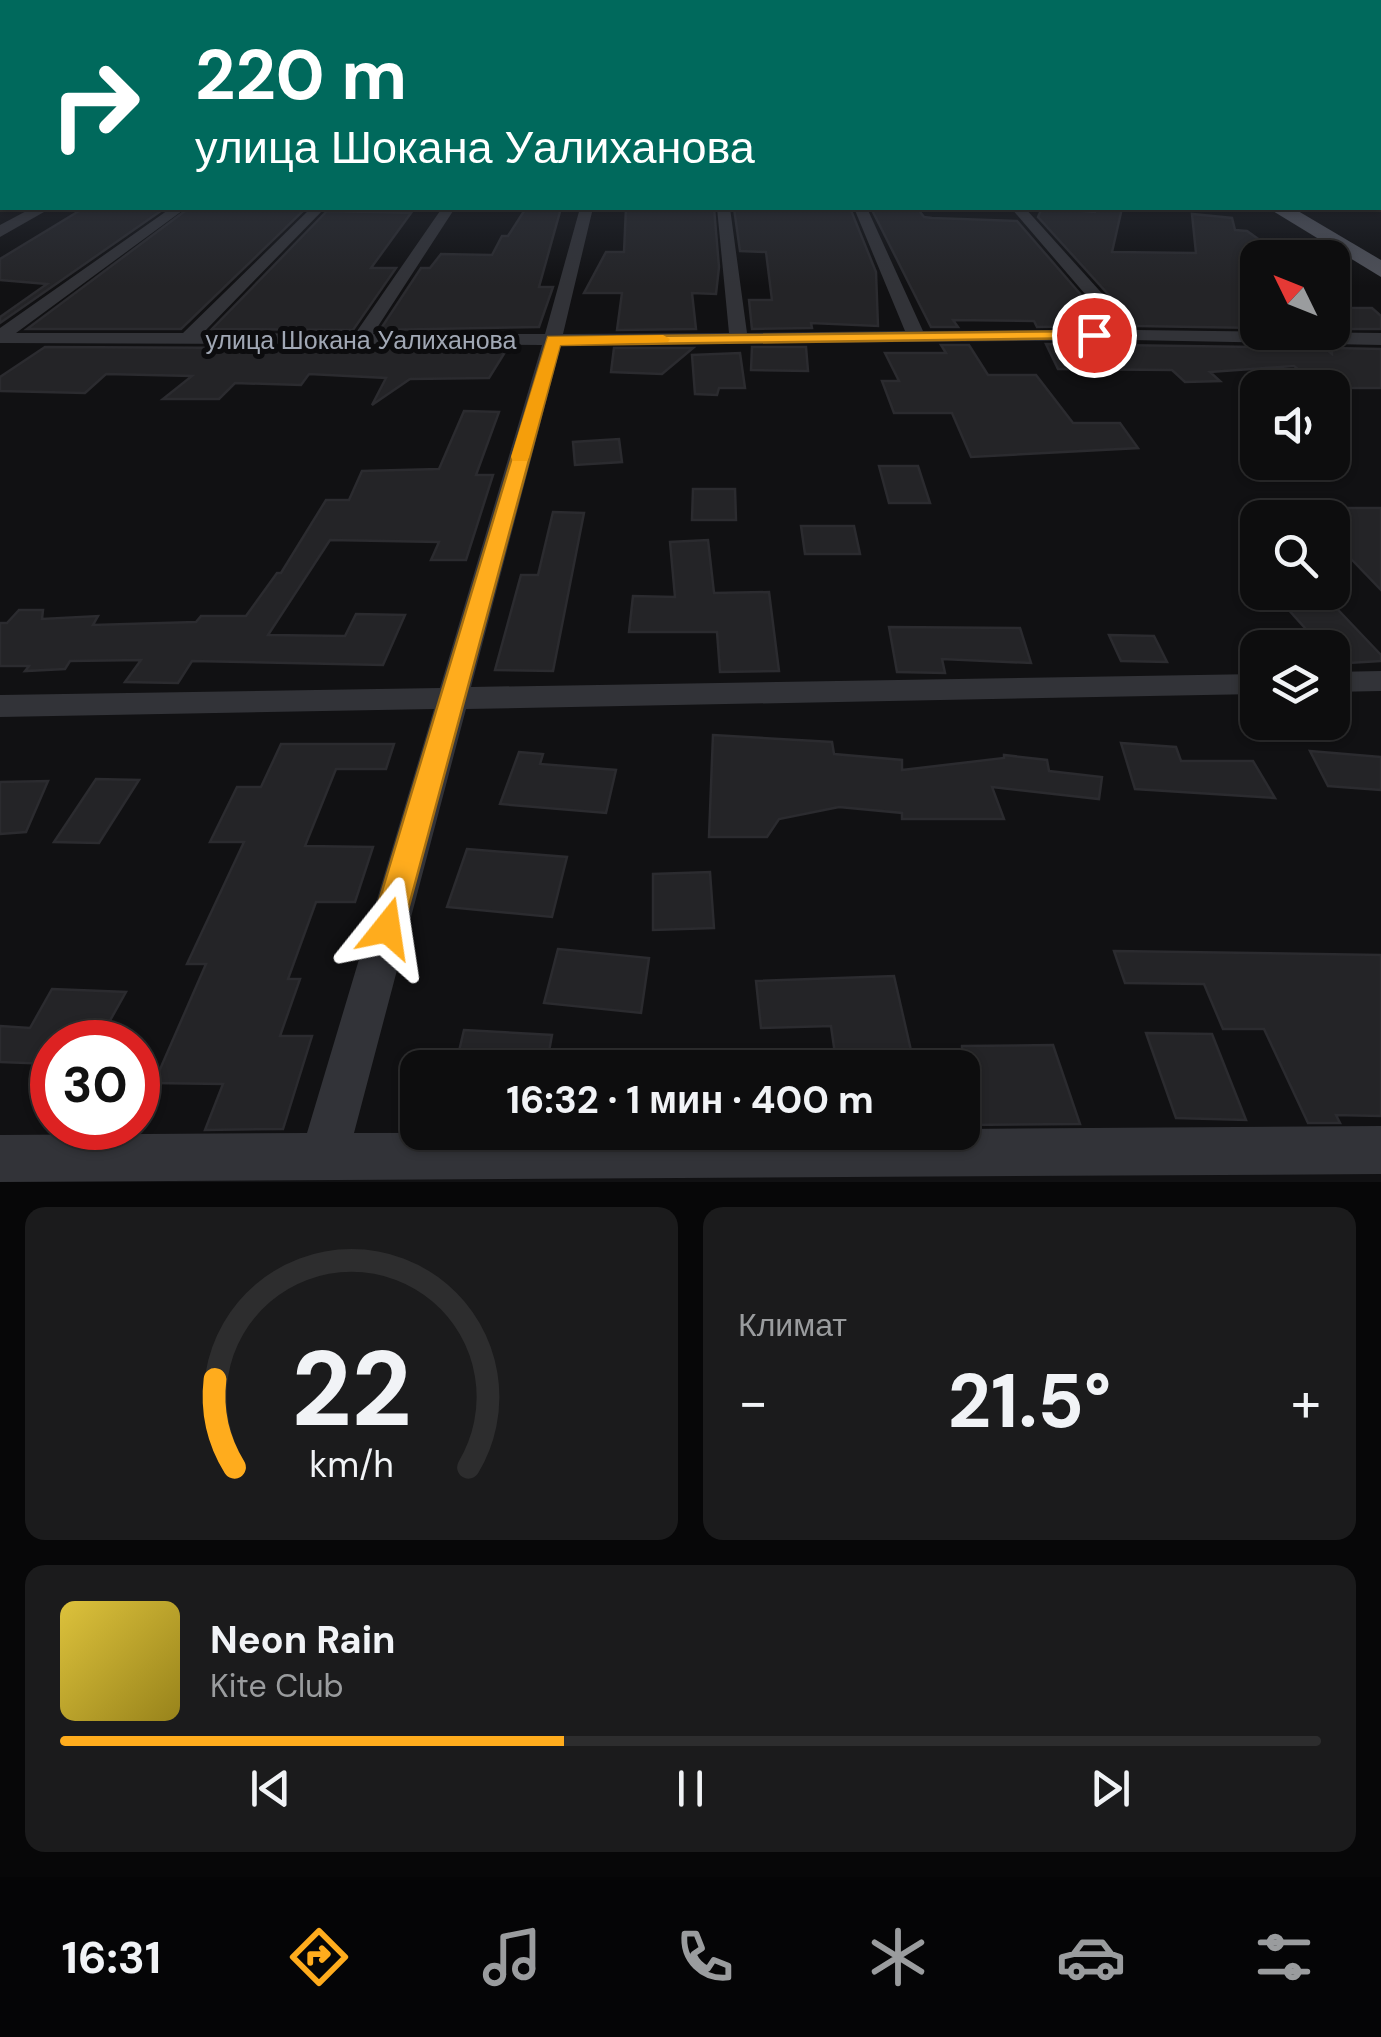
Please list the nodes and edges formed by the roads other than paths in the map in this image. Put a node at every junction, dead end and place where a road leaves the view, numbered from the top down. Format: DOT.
graph roads {
  1 [pos="40,210"];
  2 [pos="176,210"];
  3 [pos="316,210"];
  4 [pos="447,210"];
  5 [pos="586,210"];
  6 [pos="723,210"];
  7 [pos="861,210"];
  8 [pos="1020,210"];
  9 [pos="1283,210"];
  10 [pos="5,227"];
  11 [pos="1381,270"];
  12 [pos="1130,335"];
  13 [pos="0,337"];
  14 [pos="916,337"];
  15 [pos="739,338"];
  16 [pos="187,339"];
  17 [pos="360,340"];
  18 [pos="553,340"];
  19 [pos="1381,340"];
  20 [pos="1381,681"];
  21 [pos="1350,682"];
  22 [pos="1240,684"];
  23 [pos="449,701"];
  24 [pos="0,706"];
  25 [pos="1381,1150"];
  26 [pos="0,1158"];
  27 [pos="321,1168"];
  1 -- 10 [label="street"];
  2 -- 13 [label="street"];
  3 -- 16 [label="street"];
  4 -- 17 [label="street"];
  5 -- 18 [label="street"];
  6 -- 15 [label="street"];
  7 -- 14 [label="street"];
  8 -- 12 [label="street"];
  9 -- 11 [label="main road"];
  12 -- 14 [label="street, улица Шокана Уалиханова"];
  12 -- 19 [label="street, улица Шокана Уалиханова"];
  13 -- 16 [label="street, улица Шокана Уалиханова"];
  14 -- 15 [label="street, улица Шокана Уалиханова"];
  15 -- 18 [label="street, улица Шокана Уалиханова"];
  16 -- 17 [label="street, улица Шокана Уалиханова"];
  17 -- 18 [label="street, улица Шокана Уалиханова"];
  18 -- 23 [label="street"];
  20 -- 21 [label="street"];
  22 -- 23 [label="street"];
  23 -- 24 [label="street"];
  23 -- 27 [label="street"];
  25 -- 27 [label="street"];
  26 -- 27 [label="street"];
}
